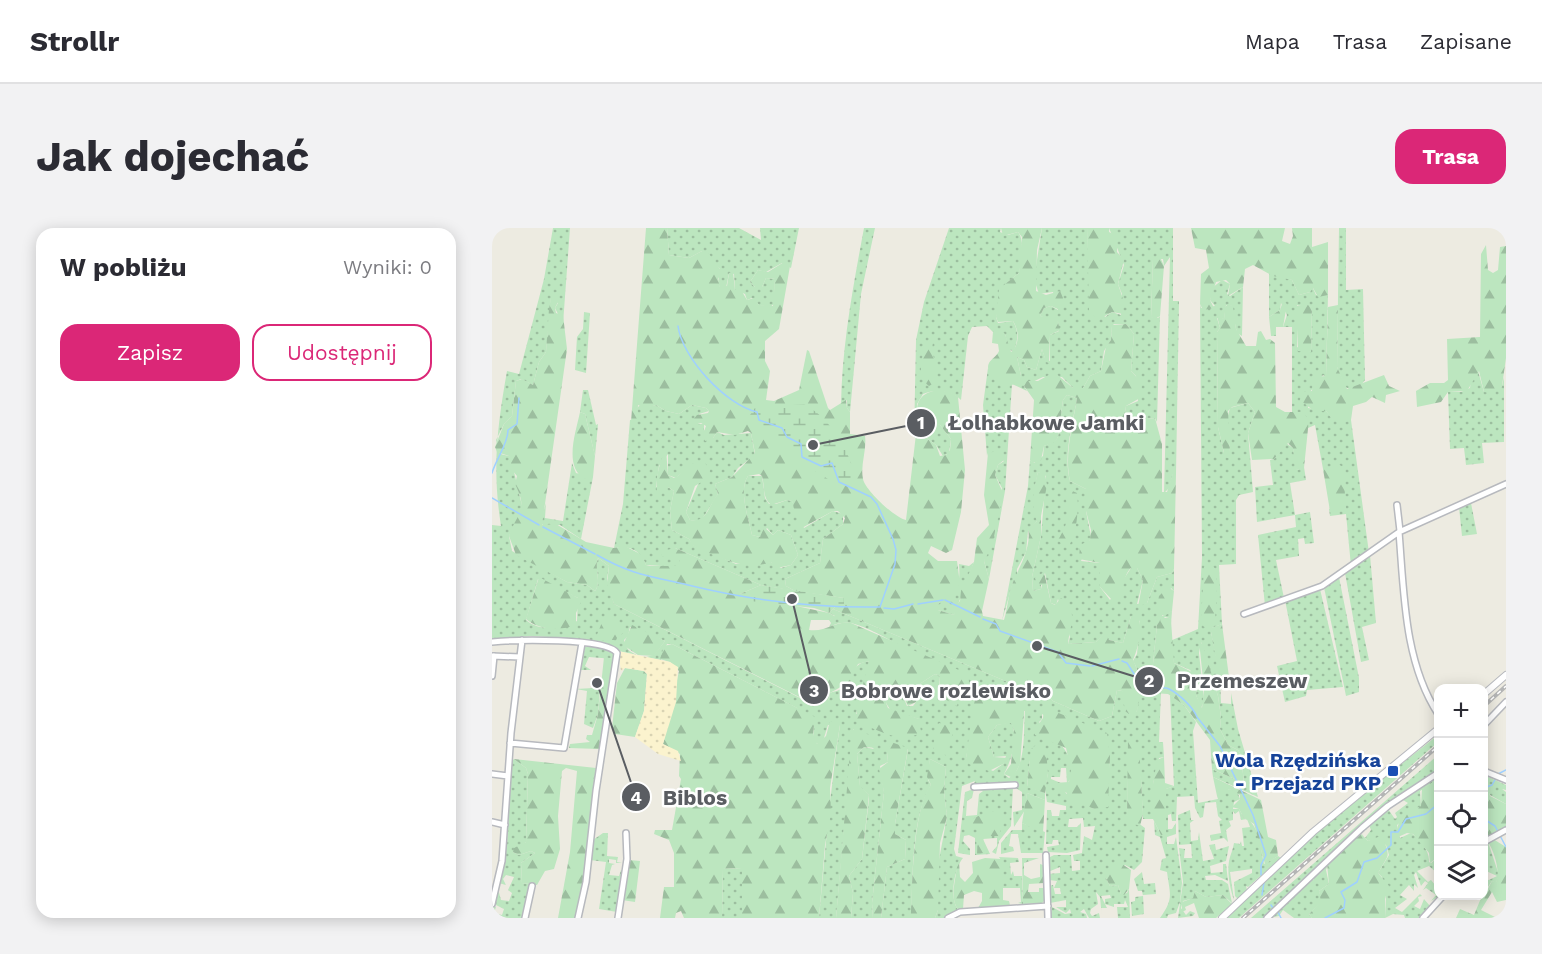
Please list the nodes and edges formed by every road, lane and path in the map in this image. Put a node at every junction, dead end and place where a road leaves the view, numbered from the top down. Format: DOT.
graph roads {
  1 [pos="1506,484"];
  2 [pos="1397,505"];
  3 [pos="1400,531"];
  4 [pos="1244,614"];
  5 [pos="522,640"];
  6 [pos="492,642"];
  7 [pos="582,643"];
  8 [pos="493,656"];
  9 [pos="520,657"];
  10 [pos="1506,675"];
  11 [pos="492,676"];
  12 [pos="1488,691"];
  13 [pos="1506,702"];
  14 [pos="1434,708"];
  15 [pos="1488,721"];
  16 [pos="1434,732"];
  17 [pos="510,743"];
  18 [pos="1488,773"];
  19 [pos="492,774"];
  20 [pos="508,776"];
  21 [pos="1434,776"];
  22 [pos="1504,780"];
  23 [pos="1015,785"];
  24 [pos="974,787"];
  25 [pos="492,822"];
  26 [pos="505,825"];
  27 [pos="1502,832"];
  28 [pos="626,833"];
  29 [pos="1488,840"];
  30 [pos="1046,855"];
  31 [pos="532,886"];
  32 [pos="1439,900"];
  33 [pos="492,904"];
  34 [pos="1048,906"];
  35 [pos="525,918"];
  36 [pos="578,918"];
  37 [pos="618,918"];
  38 [pos="948,918"];
  39 [pos="1048,918"];
  40 [pos="1222,918"];
  41 [pos="1267,918"];
  42 [pos="1423,918"];
  1 -- 3 [label="street"];
  2 -- 3 [label="street"];
  3 -- 4 [label="street"];
  3 -- 14 [label="street"];
  5 -- 6 [label="street"];
  5 -- 7 [label="street"];
  5 -- 9 [label="street"];
  7 -- 17 [label="street"];
  7 -- 36 [label="street"];
  8 -- 9 [label="street"];
  8 -- 11 [label="street"];
  9 -- 17 [label="street"];
  10 -- 12 [label="street"];
  13 -- 15 [label="street"];
  16 -- 40 [label="street"];
  17 -- 20 [label="street"];
  18 -- 22 [label="street"];
  19 -- 20 [label="street"];
  20 -- 26 [label="street"];
  21 -- 41 [label="street"];
  23 -- 24 [label="street"];
  25 -- 26 [label="street"];
  26 -- 33 [label="street"];
  27 -- 29 [label="street"];
  28 -- 37 [label="street"];
  30 -- 34 [label="street"];
  31 -- 35 [label="street"];
  32 -- 42 [label="street"];
  34 -- 38 [label="street"];
  34 -- 39 [label="street"];
}
